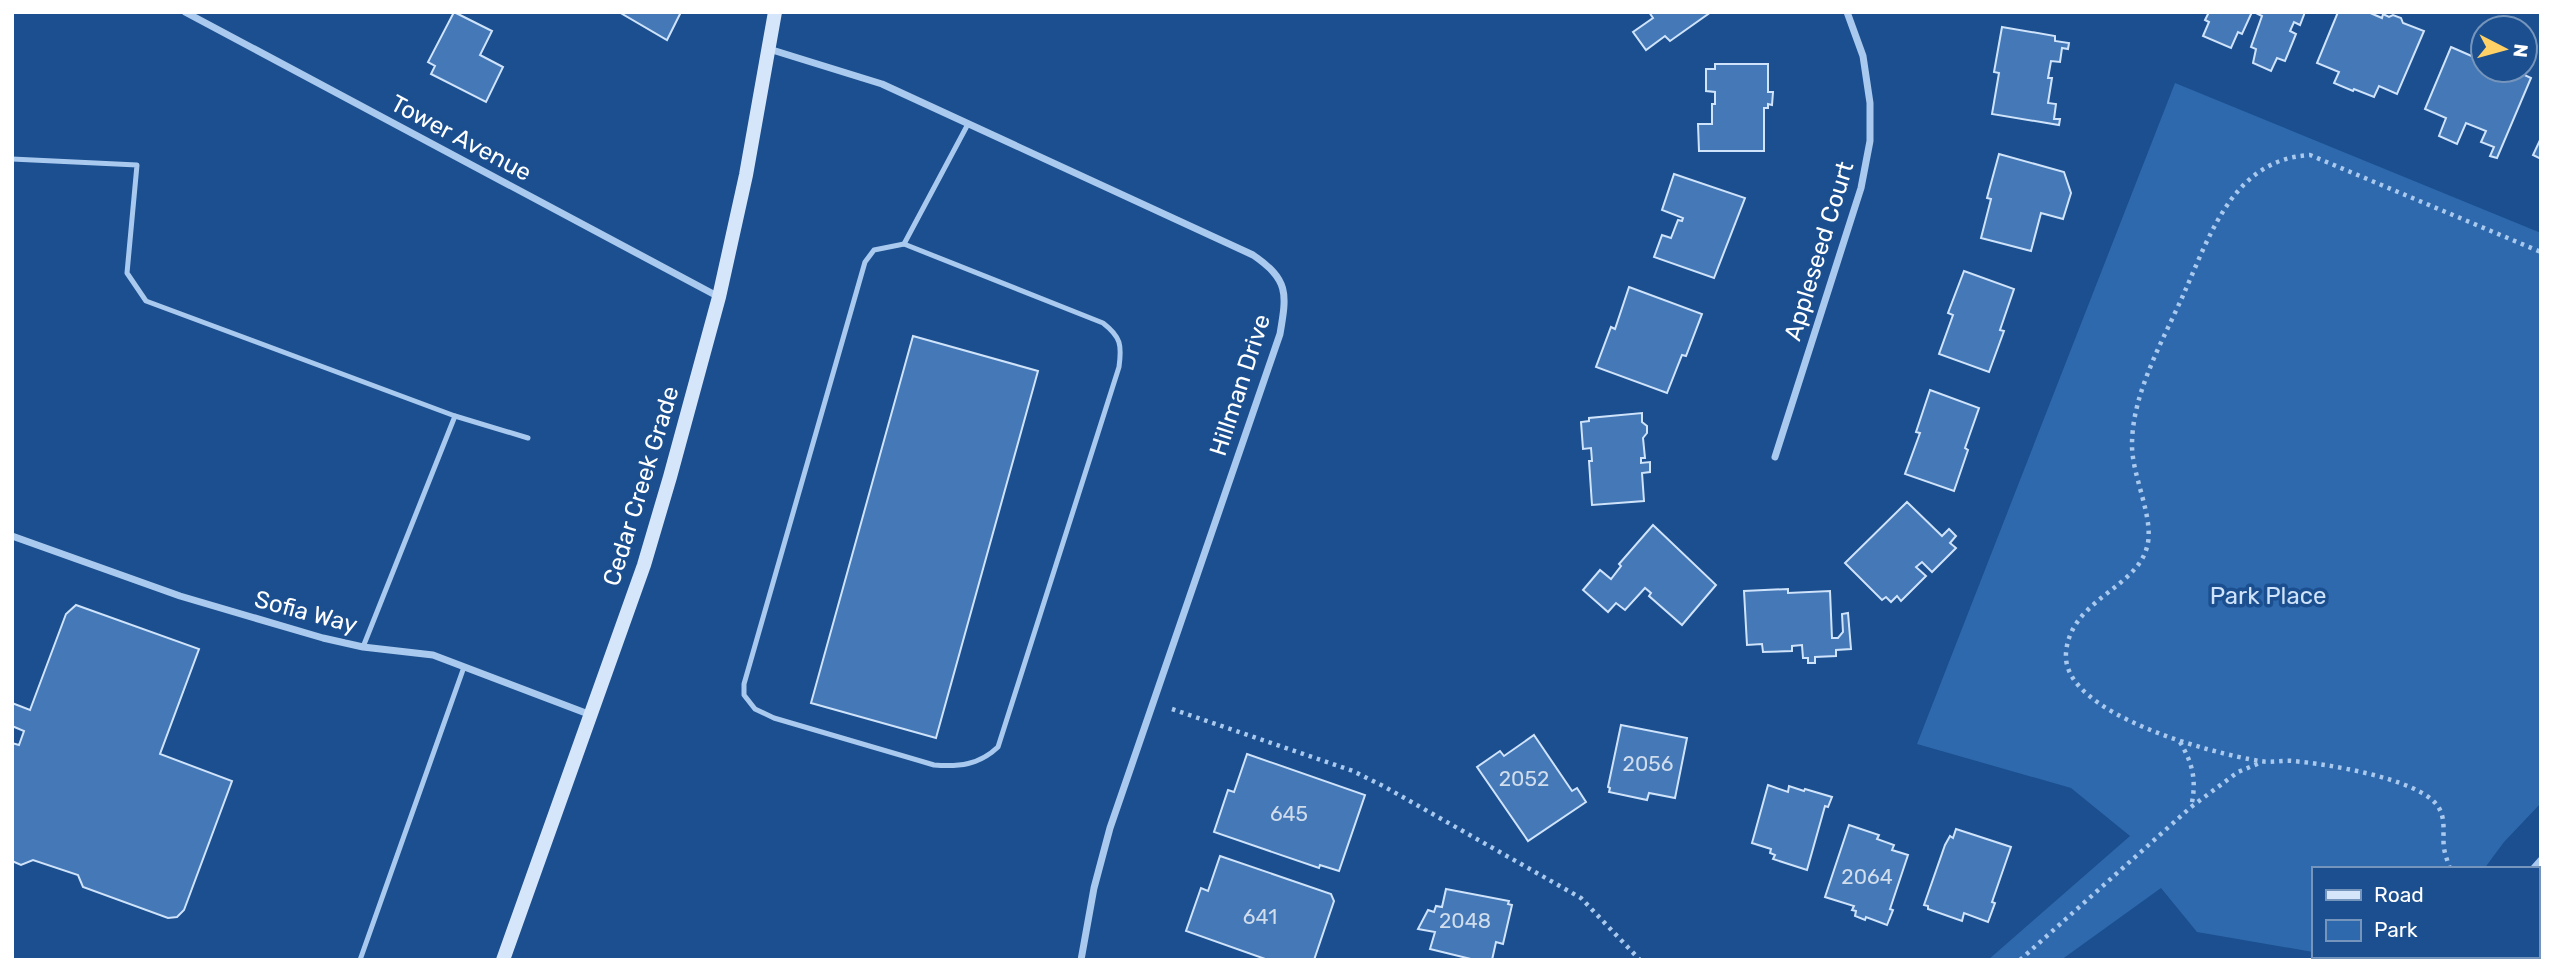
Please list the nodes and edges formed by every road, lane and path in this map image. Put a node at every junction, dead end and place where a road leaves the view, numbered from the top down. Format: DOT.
graph roads {
  1 [pos="185,12"];
  2 [pos="775,12"];
  3 [pos="1847,12"];
  4 [pos="769,49"];
  5 [pos="968,124"];
  6 [pos="12,159"];
  7 [pos="904,244"];
  8 [pos="2541,251"];
  9 [pos="719,297"];
  10 [pos="455,416"];
  11 [pos="528,438"];
  12 [pos="1775,457"];
  13 [pos="12,536"];
  14 [pos="363,647"];
  15 [pos="464,667"];
  16 [pos="1153,703"];
  17 [pos="591,715"];
  18 [pos="2180,741"];
  19 [pos="2263,762"];
  20 [pos="2191,807"];
  21 [pos="2449,867"];
  22 [pos="360,960"];
  23 [pos="503,960"];
  24 [pos="1081,960"];
  25 [pos="1640,960"];
  26 [pos="2020,960"];
  1 -- 9 [label="street, Tower Avenue"];
  2 -- 4 [label="main road, Cedar Creek Grade"];
  3 -- 12 [label="street, Appleseed Court"];
  4 -- 5 [label="street, Hillman Drive"];
  4 -- 9 [label="main road, Cedar Creek Grade"];
  5 -- 7 [label="lane"];
  5 -- 16 [label="street, Hillman Drive"];
  6 -- 10 [label="lane"];
  7 -- 7 [label="lane"];
  8 -- 18 [label="path"];
  9 -- 17 [label="main road, Cedar Creek Grade"];
  10 -- 11 [label="lane"];
  10 -- 14 [label="lane"];
  13 -- 14 [label="street, Sofia Way"];
  14 -- 15 [label="street, Sofia Way"];
  15 -- 17 [label="street, Sofia Way"];
  15 -- 22 [label="lane"];
  16 -- 24 [label="street, Hillman Drive"];
  16 -- 25 [label="path"];
  17 -- 23 [label="main road, Cedar Creek Grade"];
  18 -- 19 [label="path"];
  18 -- 20 [label="path"];
  19 -- 20 [label="path"];
  19 -- 21 [label="path"];
  20 -- 26 [label="path"];
}
